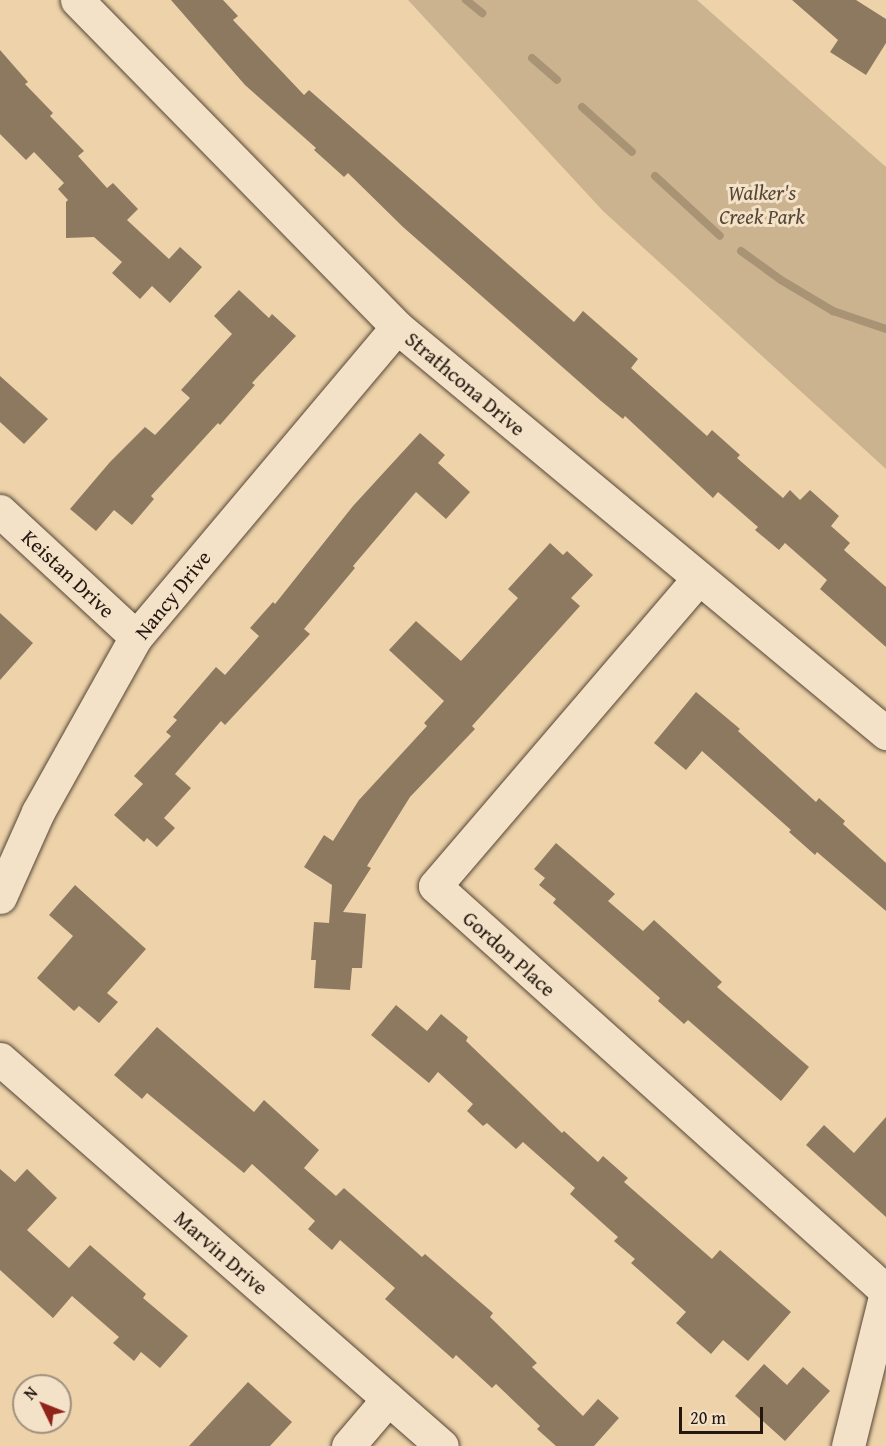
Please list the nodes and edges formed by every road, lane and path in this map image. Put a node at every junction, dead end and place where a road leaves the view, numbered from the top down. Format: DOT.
graph roads {
  1 [pos="77,0"];
  2 [pos="397,327"];
  3 [pos="0,511"];
  4 [pos="698,579"];
  5 [pos="136,637"];
  6 [pos="886,733"];
  7 [pos="0,897"];
  8 [pos="0,1059"];
  9 [pos="886,1292"];
  10 [pos="388,1399"];
  11 [pos="348,1446"];
  12 [pos="442,1446"];
  13 [pos="848,1446"];
  1 -- 2 [label="street, Strathcona Drive"];
  2 -- 4 [label="street, Strathcona Drive"];
  2 -- 5 [label="street, Nancy Drive"];
  3 -- 5 [label="street, Keistan Drive"];
  4 -- 6 [label="street, Strathcona Drive"];
  4 -- 9 [label="street, Gordon Place"];
  5 -- 7 [label="street, Nancy Drive"];
  8 -- 10 [label="street, Marvin Drive"];
  9 -- 13 [label="street"];
  10 -- 11 [label="street"];
  10 -- 12 [label="street, Marvin Drive"];
}
